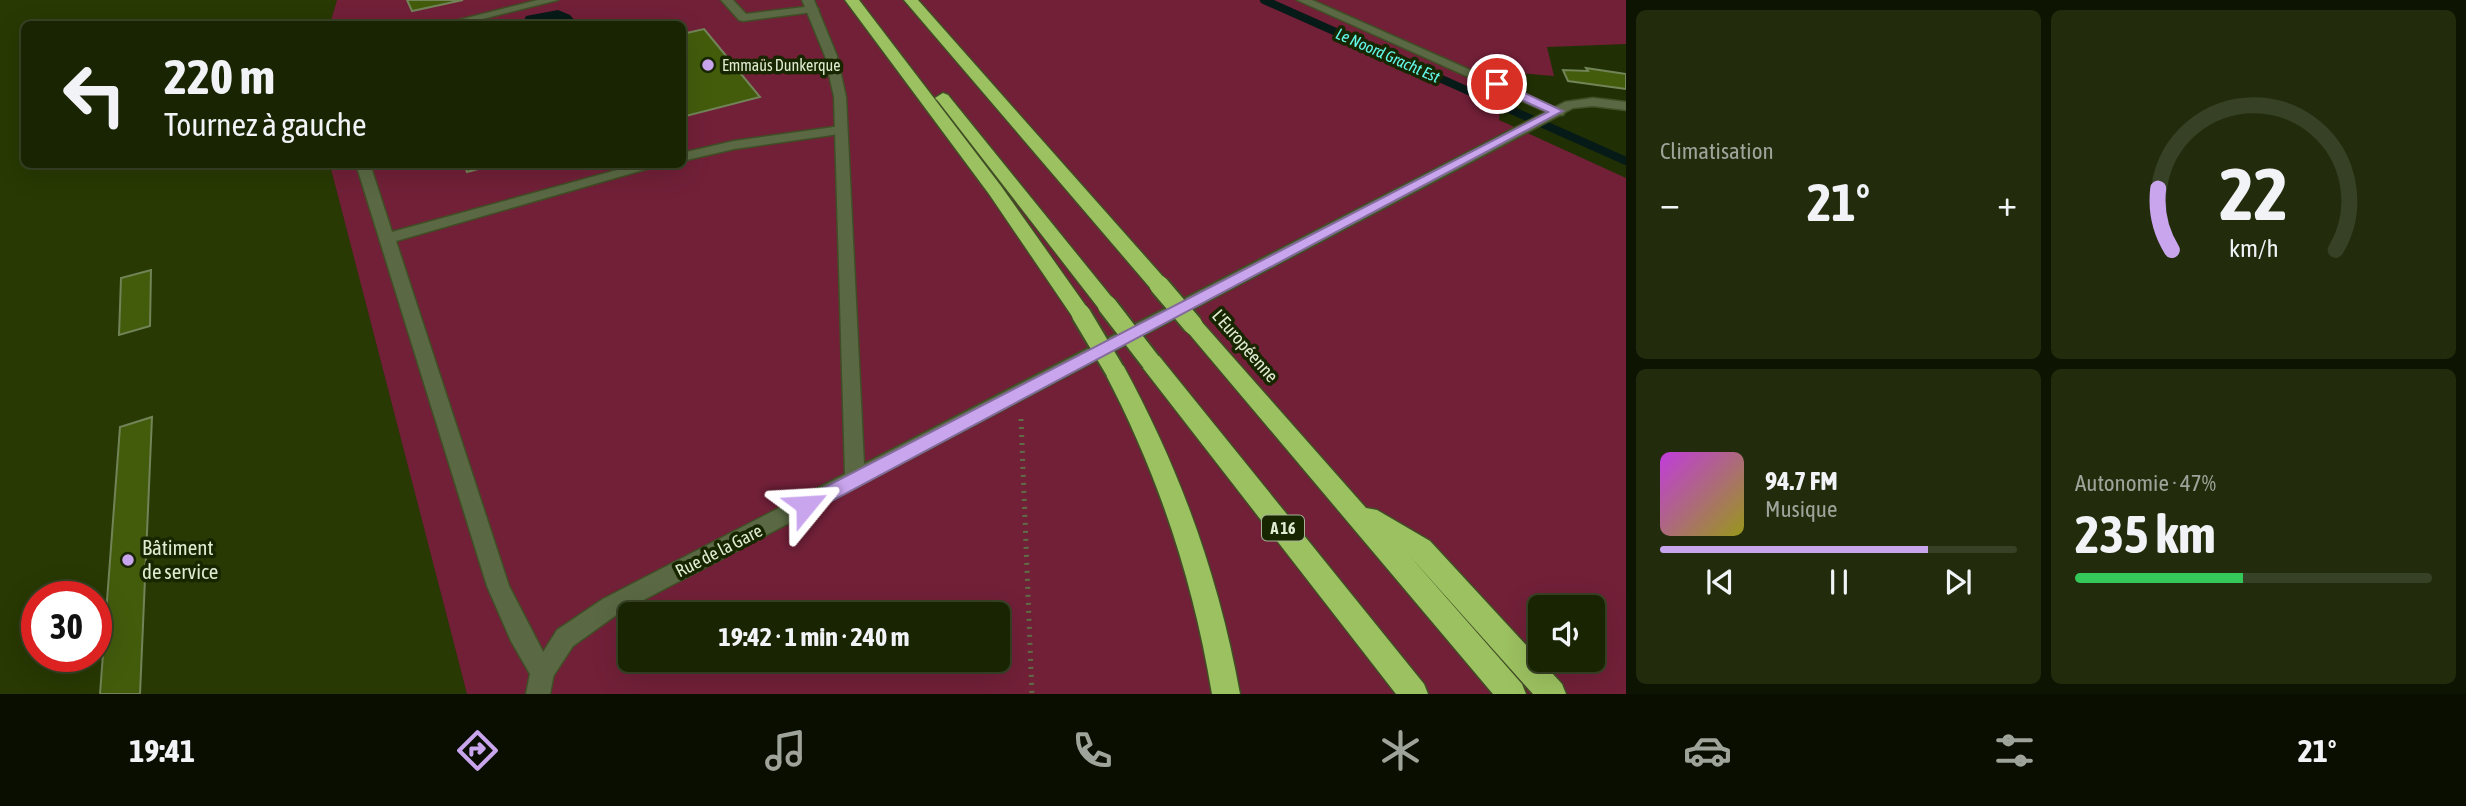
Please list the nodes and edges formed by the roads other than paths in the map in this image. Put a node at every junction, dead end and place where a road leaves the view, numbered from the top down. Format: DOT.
graph roads {
  1 [pos="552,0"];
  2 [pos="727,0"];
  3 [pos="852,0"];
  4 [pos="866,0"];
  5 [pos="911,0"];
  6 [pos="1303,0"];
  7 [pos="810,5"];
  8 [pos="462,21"];
  9 [pos="1626,106"];
  10 [pos="1552,114"];
  11 [pos="841,130"];
  12 [pos="686,156"];
  13 [pos="364,168"];
  14 [pos="643,168"];
  15 [pos="386,239"];
  16 [pos="855,480"];
  17 [pos="1352,509"];
  18 [pos="540,684"];
  19 [pos="1226,694"];
  20 [pos="1414,694"];
  21 [pos="1512,694"];
  22 [pos="1552,694"];
  1 -- 8 [label="street"];
  2 -- 7 [label="street"];
  3 -- 19 [label="highway, bridge"];
  4 -- 20 [label="highway, A 16, bridge"];
  5 -- 17 [label="highway, L'Européenne, bridge"];
  6 -- 10 [label="street"];
  7 -- 11 [label="street"];
  9 -- 10 [label="street, Rue de la Gare"];
  10 -- 16 [label="street, Rue de la Gare"];
  11 -- 12 [label="street"];
  11 -- 16 [label="street"];
  13 -- 15 [label="street"];
  14 -- 15 [label="street"];
  15 -- 18 [label="street"];
  16 -- 18 [label="street, Rue de la Gare"];
  17 -- 21 [label="highway, L'Européenne"];
  17 -- 22 [label="highway"];
}
